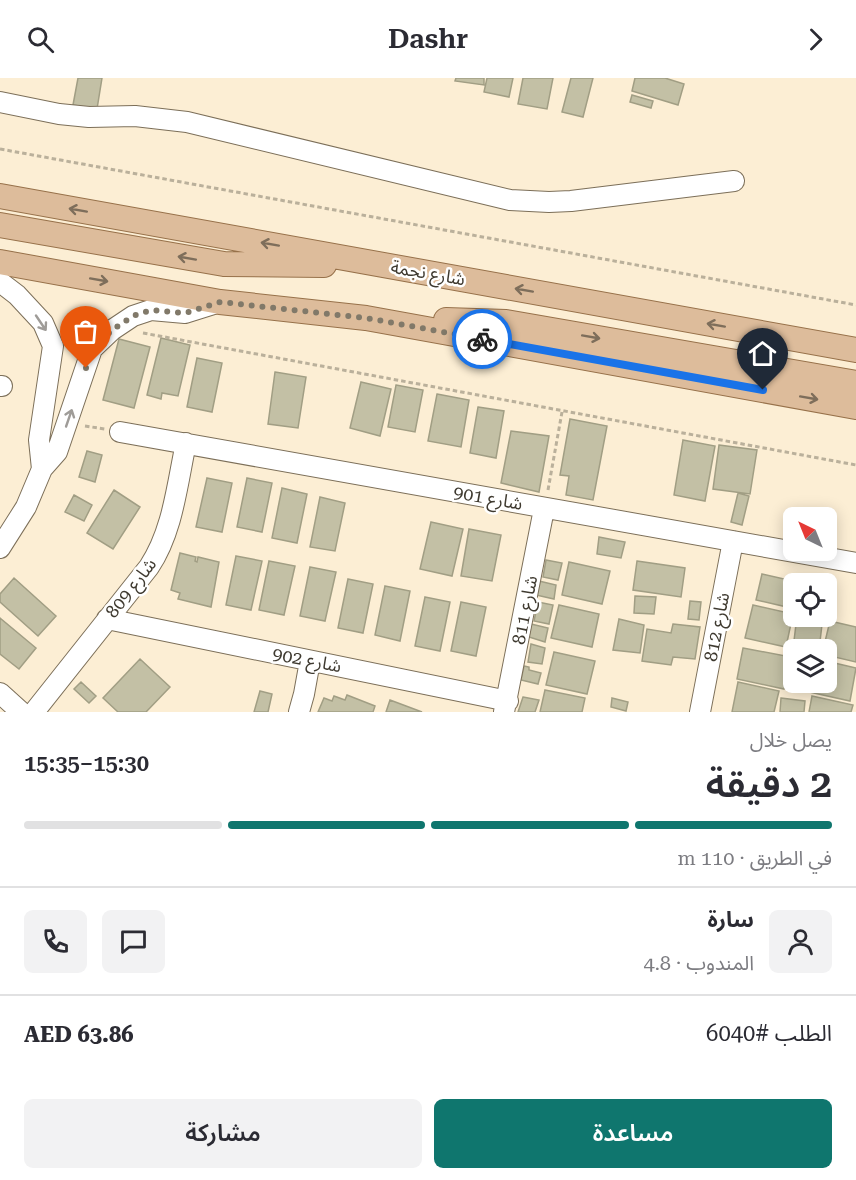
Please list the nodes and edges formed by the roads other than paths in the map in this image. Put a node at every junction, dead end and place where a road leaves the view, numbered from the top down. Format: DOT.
graph roads {
  1 [pos="0,102"];
  2 [pos="734,181"];
  3 [pos="0,196"];
  4 [pos="0,225"];
  5 [pos="0,262"];
  6 [pos="392,266"];
  7 [pos="0,282"];
  8 [pos="220,302"];
  9 [pos="366,318"];
  10 [pos="856,350"];
  11 [pos="856,383"];
  12 [pos="856,407"];
  13 [pos="120,432"];
  14 [pos="186,443"];
  15 [pos="42,470"];
  16 [pos="544,508"];
  17 [pos="733,541"];
  18 [pos="0,548"];
  19 [pos="856,563"];
  20 [pos="107,619"];
  21 [pos="310,661"];
  22 [pos="0,693"];
  23 [pos="506,706"];
  24 [pos="21,712"];
  25 [pos="34,712"];
  26 [pos="299,712"];
  27 [pos="700,712"];
  1 -- 2 [label="street"];
  6 -- 3 [label="main road, شارع نجمة, one-way"];
  6 -- 4 [label="main road, one-way"];
  5 -- 8 [label="main road, one-way"];
  10 -- 6 [label="main road, شارع نجمة, one-way"];
  7 -- 15 [label="street, one-way"];
  8 -- 9 [label="main road"];
  15 -- 8 [label="street, one-way"];
  9 -- 11 [label="main road, one-way"];
  9 -- 12 [label="main road, one-way"];
  13 -- 14 [label="street, شارع 901"];
  14 -- 16 [label="street, شارع 901"];
  14 -- 20 [label="street, شارع 809"];
  15 -- 18 [label="street"];
  16 -- 17 [label="street, شارع 901"];
  16 -- 23 [label="street, شارع 811"];
  17 -- 19 [label="street, شارع 901"];
  17 -- 27 [label="street, شارع 812"];
  20 -- 21 [label="street, شارع 902"];
  20 -- 25 [label="street, شارع 809"];
  21 -- 23 [label="street, شارع 902"];
  21 -- 26 [label="street"];
  22 -- 24 [label="street"];
}
